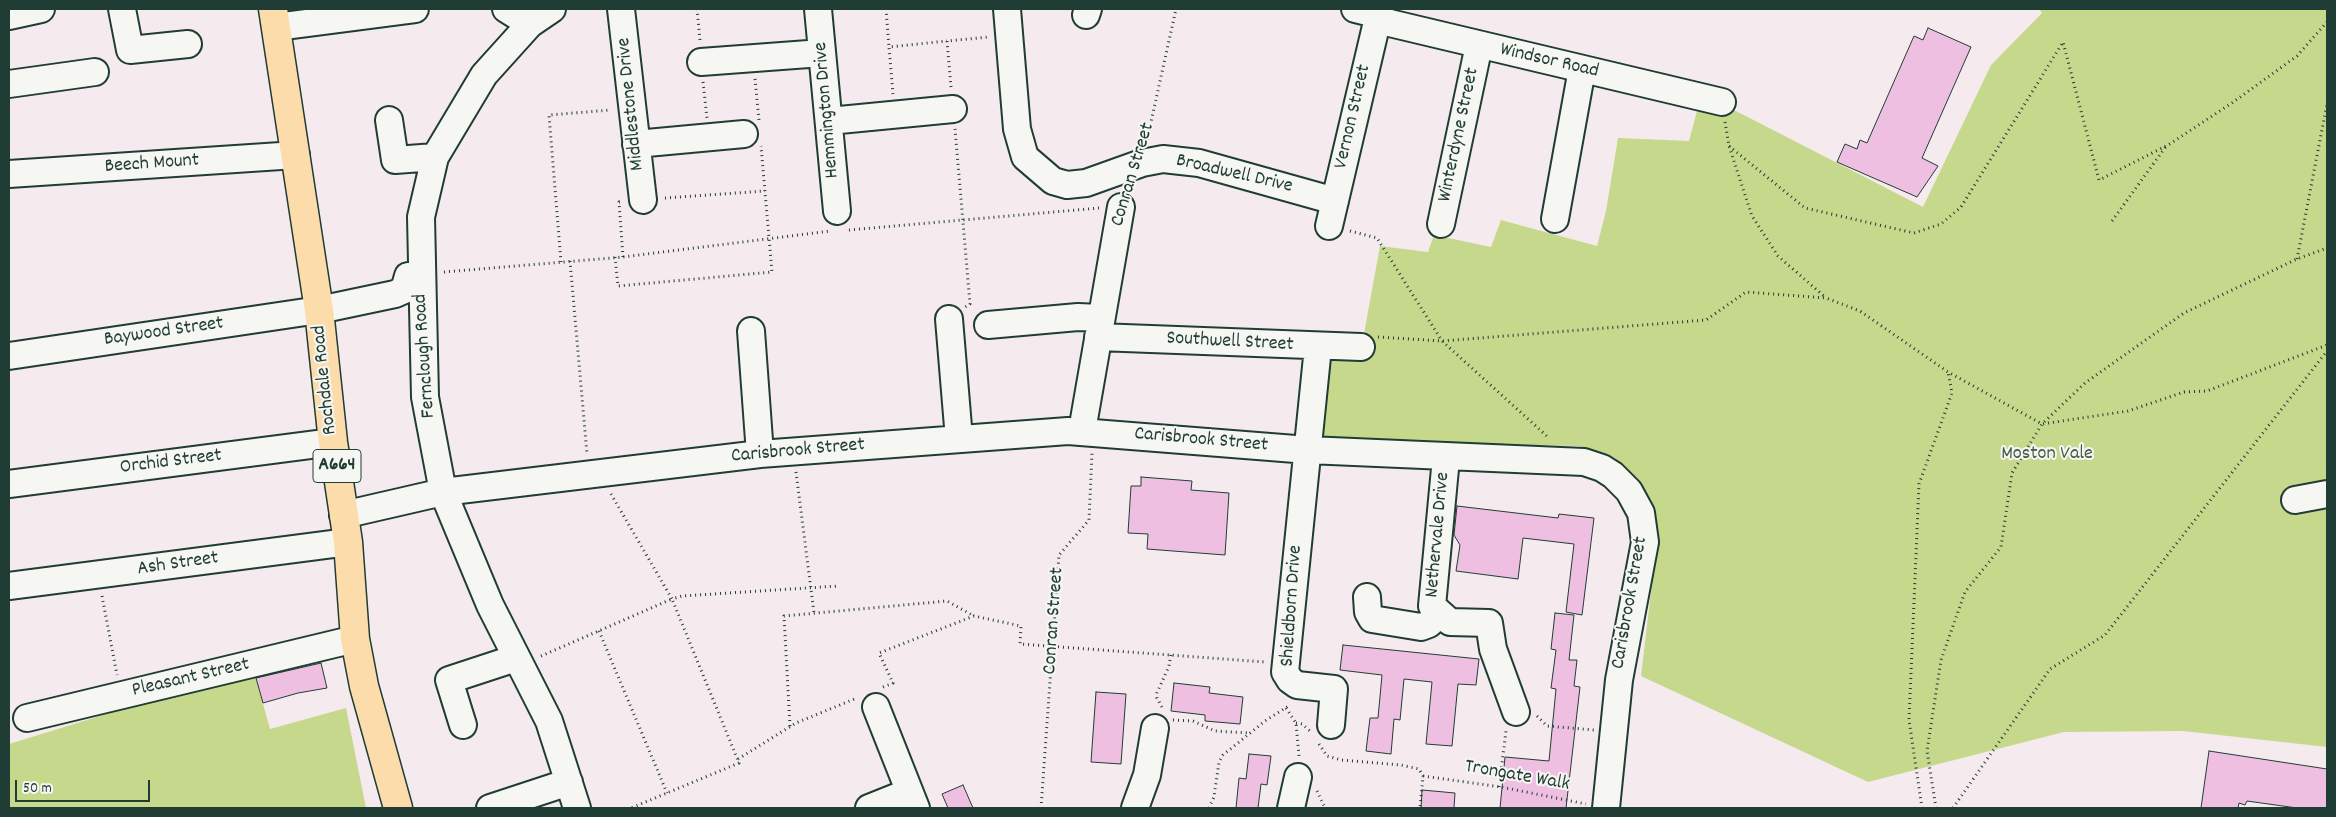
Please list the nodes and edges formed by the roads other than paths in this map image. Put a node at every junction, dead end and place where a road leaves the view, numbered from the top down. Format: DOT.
graph roads {
  1 [pos="41,9"];
  2 [pos="122,9"];
  3 [pos="415,9"];
  4 [pos="506,9"];
  5 [pos="552,9"];
  6 [pos="621,9"];
  7 [pos="818,9"];
  8 [pos="1007,9"];
  9 [pos="1373,13"];
  10 [pos="9,16"];
  11 [pos="274,18"];
  12 [pos="530,24"];
  13 [pos="188,44"];
  14 [pos="1478,45"];
  15 [pos="822,53"];
  16 [pos="701,62"];
  17 [pos="1582,69"];
  18 [pos="95,72"];
  19 [pos="9,84"];
  20 [pos="1722,102"];
  21 [pos="953,109"];
  22 [pos="389,120"];
  23 [pos="828,121"];
  24 [pos="755,134"];
  25 [pos="636,144"];
  26 [pos="296,155"];
  27 [pos="436,157"];
  28 [pos="9,174"];
  29 [pos="643,200"];
  30 [pos="1335,201"];
  31 [pos="1121,207"];
  32 [pos="1554,219"];
  33 [pos="840,224"];
  34 [pos="1441,224"];
  35 [pos="1329,226"];
  36 [pos="421,274"];
  37 [pos="318,310"];
  38 [pos="949,319"];
  39 [pos="988,325"];
  40 [pos="1100,327"];
  41 [pos="751,331"];
  42 [pos="1318,347"];
  43 [pos="1361,347"];
  44 [pos="9,356"];
  45 [pos="959,439"];
  46 [pos="1087,439"];
  47 [pos="333,442"];
  48 [pos="1308,450"];
  49 [pos="760,454"];
  50 [pos="1446,458"];
  51 [pos="9,484"];
  52 [pos="443,492"];
  53 [pos="2327,494"];
  54 [pos="2295,500"];
  55 [pos="343,515"];
  56 [pos="348,542"];
  57 [pos="9,586"];
  58 [pos="1367,597"];
  59 [pos="1440,614"];
  60 [pos="355,639"];
  61 [pos="517,662"];
  62 [pos="872,697"];
  63 [pos="1516,712"];
  64 [pos="26,718"];
  65 [pos="1162,724"];
  66 [pos="464,725"];
  67 [pos="1319,732"];
  68 [pos="1298,776"];
  69 [pos="569,782"];
  70 [pos="912,800"];
  71 [pos="398,808"];
  72 [pos="490,808"];
  73 [pos="577,808"];
  74 [pos="869,808"];
  75 [pos="1135,808"];
  76 [pos="1291,808"];
  77 [pos="1606,808"];
  1 -- 10 [label="street"];
  2 -- 13 [label="street"];
  3 -- 11 [label="street"];
  4 -- 12 [label="street"];
  5 -- 12 [label="street, Fernclough Road"];
  6 -- 25 [label="street, Middlestone Drive"];
  7 -- 15 [label="street, Hemmington Drive"];
  8 -- 30 [label="street, Broadwell Drive"];
  9 -- 14 [label="street, Windsor Road"];
  9 -- 30 [label="street, Vernon Street"];
  11 -- 26 [label="main road, Rochdale Road / A664"];
  12 -- 27 [label="street, Fernclough Road"];
  14 -- 17 [label="street, Windsor Road"];
  14 -- 34 [label="street, Winterdyne Street"];
  15 -- 16 [label="street"];
  15 -- 23 [label="street, Hemmington Drive"];
  17 -- 20 [label="street, Windsor Road"];
  17 -- 32 [label="street"];
  18 -- 19 [label="street"];
  21 -- 23 [label="street"];
  22 -- 27 [label="street"];
  23 -- 33 [label="street, Hemmington Drive"];
  24 -- 25 [label="street"];
  25 -- 29 [label="street, Middlestone Drive"];
  26 -- 28 [label="street, Beech Mount"];
  26 -- 37 [label="main road, Rochdale Road / A664"];
  27 -- 36 [label="street, Fernclough Road"];
  30 -- 35 [label="street, Vernon Street"];
  31 -- 40 [label="street, Conran Street"];
  36 -- 37 [label="street, Baywood Street"];
  36 -- 52 [label="street, Fernclough Road"];
  37 -- 44 [label="street, Baywood Street"];
  37 -- 47 [label="main road, Rochdale Road / A664"];
  38 -- 45 [label="street"];
  39 -- 40 [label="street, Southwell Street"];
  40 -- 42 [label="street, Southwell Street"];
  40 -- 46 [label="street, Conran Street"];
  41 -- 49 [label="street"];
  42 -- 43 [label="street, Southwell Street"];
  42 -- 48 [label="street, Shieldborn Drive"];
  45 -- 46 [label="street, Carisbrook Street"];
  45 -- 49 [label="street, Carisbrook Street"];
  46 -- 48 [label="street, Carisbrook Street"];
  47 -- 51 [label="street, Orchid Street"];
  47 -- 55 [label="main road, Rochdale Road / A664"];
  48 -- 50 [label="street, Carisbrook Street"];
  48 -- 67 [label="street, Shieldborn Drive"];
  49 -- 52 [label="street, Carisbrook Street"];
  50 -- 59 [label="street, Nethervale Drive"];
  50 -- 77 [label="street, Carisbrook Street"];
  52 -- 55 [label="street, Carisbrook Street"];
  52 -- 61 [label="street, Fernclough Road"];
  53 -- 54 [label="street"];
  55 -- 56 [label="main road, Rochdale Road / A664"];
  56 -- 57 [label="street, Ash Street"];
  56 -- 60 [label="main road, Rochdale Road / A664"];
  58 -- 59 [label="street"];
  59 -- 63 [label="street, Nethervale Drive"];
  60 -- 64 [label="street, Pleasant Street"];
  60 -- 71 [label="main road, Rochdale Road / A664"];
  61 -- 66 [label="street"];
  61 -- 69 [label="street, Fernclough Road"];
  62 -- 70 [label="street"];
  65 -- 75 [label="street"];
  68 -- 76 [label="street"];
  69 -- 72 [label="street"];
  69 -- 73 [label="street, Fernclough Road"];
  70 -- 74 [label="street"];
}
